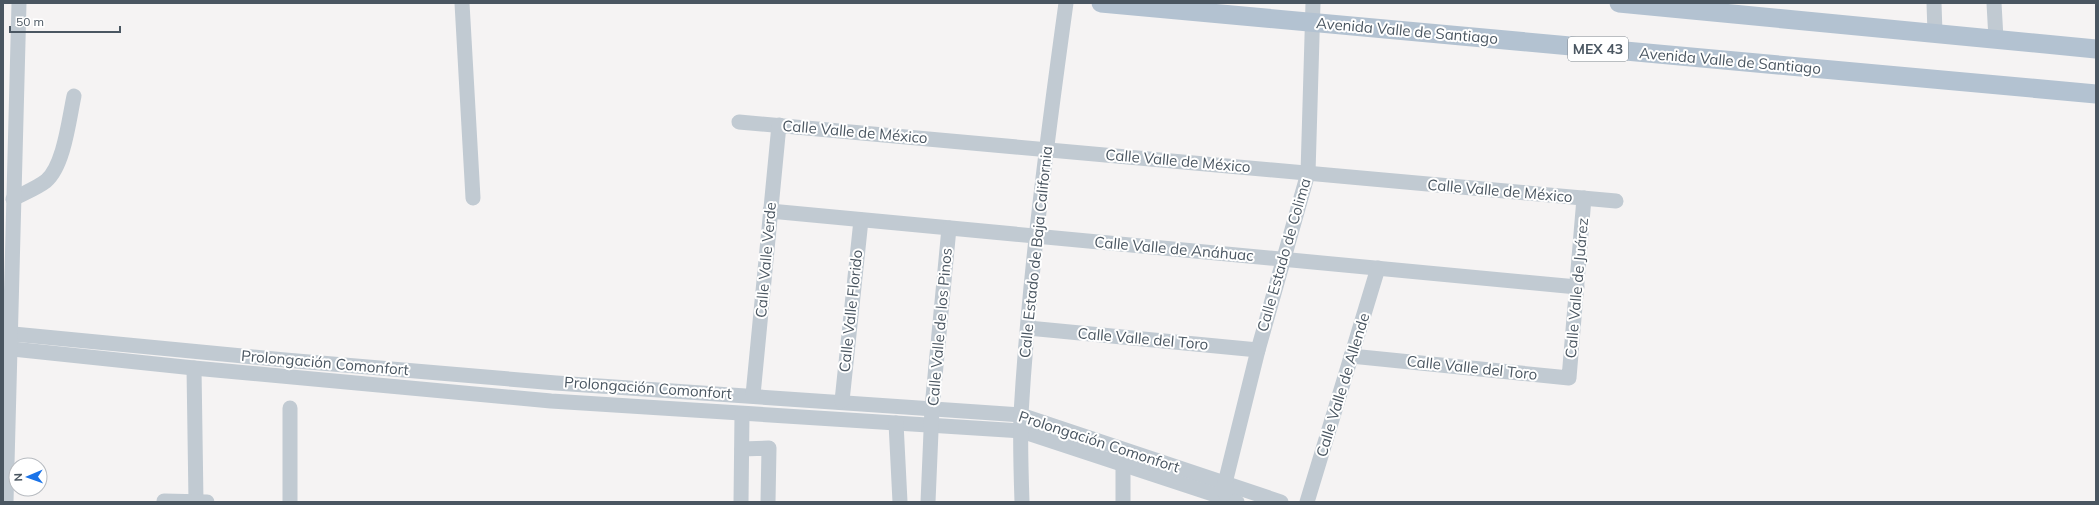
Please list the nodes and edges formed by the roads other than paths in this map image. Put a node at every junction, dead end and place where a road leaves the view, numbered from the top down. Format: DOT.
graph roads {
  1 [pos="19,3"];
  2 [pos="462,3"];
  3 [pos="1066,3"];
  4 [pos="1101,3"];
  5 [pos="1313,3"];
  6 [pos="1619,3"];
  7 [pos="1934,3"];
  8 [pos="1994,3"];
  9 [pos="1312,22"];
  10 [pos="1935,33"];
  11 [pos="1996,39"];
  12 [pos="2096,49"];
  13 [pos="2096,94"];
  14 [pos="74,96"];
  15 [pos="739,122"];
  16 [pos="779,125"];
  17 [pos="1046,150"];
  18 [pos="1308,173"];
  19 [pos="473,198"];
  20 [pos="1584,198"];
  21 [pos="14,199"];
  22 [pos="1616,201"];
  23 [pos="770,211"];
  24 [pos="861,220"];
  25 [pos="949,228"];
  26 [pos="1036,236"];
  27 [pos="1283,259"];
  28 [pos="1378,268"];
  29 [pos="1577,286"];
  30 [pos="1028,328"];
  31 [pos="7,333"];
  32 [pos="6,348"];
  33 [pos="1258,350"];
  34 [pos="1351,356"];
  35 [pos="194,368"];
  36 [pos="1569,378"];
  37 [pos="753,395"];
  38 [pos="842,401"];
  39 [pos="290,408"];
  40 [pos="932,408"];
  41 [pos="742,414"];
  42 [pos="1021,415"];
  43 [pos="896,423"];
  44 [pos="931,425"];
  45 [pos="1021,431"];
  46 [pos="742,449"];
  47 [pos="1123,465"];
  48 [pos="1225,483"];
  49 [pos="164,501"];
  50 [pos="1229,501"];
  51 [pos="6,502"];
  52 [pos="196,502"];
  53 [pos="207,502"];
  54 [pos="290,502"];
  55 [pos="741,502"];
  56 [pos="768,502"];
  57 [pos="900,502"];
  58 [pos="928,502"];
  59 [pos="1022,502"];
  60 [pos="1123,502"];
  61 [pos="1281,502"];
  62 [pos="1307,502"];
  1 -- 21 [label="street"];
  2 -- 19 [label="street"];
  3 -- 17 [label="street, Calle Estado de Baja California"];
  4 -- 9 [label="main road, Avenida Valle de Santiago / MEX 43"];
  5 -- 9 [label="street, Calle Estado de Colima"];
  6 -- 10 [label="main road"];
  7 -- 10 [label="street"];
  8 -- 11 [label="street"];
  9 -- 13 [label="main road, Avenida Valle de Santiago / MEX 43"];
  9 -- 18 [label="street, Calle Estado de Colima"];
  10 -- 11 [label="main road"];
  11 -- 12 [label="main road"];
  14 -- 21 [label="street"];
  15 -- 16 [label="street, Calle Valle de México"];
  16 -- 17 [label="street, Calle Valle de México"];
  16 -- 23 [label="street, Calle Valle Verde"];
  17 -- 18 [label="street, Calle Valle de México"];
  17 -- 26 [label="street, Calle Estado de Baja California"];
  18 -- 20 [label="street, Calle Valle de México"];
  18 -- 27 [label="street, Calle Estado de Colima"];
  20 -- 22 [label="street, Calle Valle de México"];
  20 -- 29 [label="street, Calle Valle de Juárez"];
  21 -- 31 [label="street"];
  23 -- 24 [label="street, Calle Valle de Anáhuac"];
  23 -- 37 [label="street, Calle Valle Verde"];
  24 -- 25 [label="street, Calle Valle de Anáhuac"];
  24 -- 38 [label="street, Calle Valle Florido"];
  25 -- 26 [label="street, Calle Valle de Anáhuac"];
  25 -- 40 [label="street, Calle Valle de los Pinos"];
  26 -- 27 [label="street, Calle Valle de Anáhuac"];
  26 -- 30 [label="street, Calle Estado de Baja California"];
  27 -- 28 [label="street, Calle Valle de Anáhuac"];
  27 -- 33 [label="street, Calle Estado de Colima"];
  28 -- 29 [label="street, Calle Valle de Anáhuac"];
  28 -- 34 [label="street, Calle Valle de Allende"];
  29 -- 36 [label="street, Calle Valle de Juárez"];
  30 -- 33 [label="street, Calle Valle del Toro"];
  30 -- 42 [label="street, Calle Estado de Baja California"];
  31 -- 32 [label="street"];
  31 -- 37 [label="street, Prolongación Comonfort"];
  32 -- 35 [label="street, Prolongación Comonfort"];
  32 -- 51 [label="street"];
  33 -- 48 [label="street, Calle Estado de Colima"];
  34 -- 36 [label="street, Calle Valle del Toro"];
  34 -- 62 [label="street, Calle Valle de Allende"];
  35 -- 41 [label="street, Prolongación Comonfort"];
  35 -- 52 [label="street"];
  37 -- 38 [label="street, Prolongación Comonfort"];
  38 -- 40 [label="street, Prolongación Comonfort"];
  39 -- 54 [label="street"];
  40 -- 42 [label="street, Prolongación Comonfort"];
  40 -- 44 [label="street, Calle Valle de los Pinos"];
  41 -- 43 [label="street, Prolongación Comonfort"];
  41 -- 46 [label="street"];
  42 -- 45 [label="street, Calle Estado de Baja California"];
  42 -- 48 [label="street, Prolongación Comonfort"];
  43 -- 44 [label="street, Prolongación Comonfort"];
  43 -- 57 [label="street"];
  44 -- 45 [label="street, Prolongación Comonfort"];
  44 -- 58 [label="street, Calle Valle de los Pinos"];
  45 -- 47 [label="street, Prolongación Comonfort"];
  45 -- 59 [label="street, Calle Estado de Baja California"];
  46 -- 55 [label="street"];
  46 -- 56 [label="street"];
  47 -- 50 [label="street, Prolongación Comonfort"];
  47 -- 60 [label="street"];
  48 -- 50 [label="street, Calle Estado de Colima"];
  48 -- 61 [label="street, Prolongación Comonfort"];
  49 -- 52 [label="street"];
  52 -- 53 [label="street"];
}
